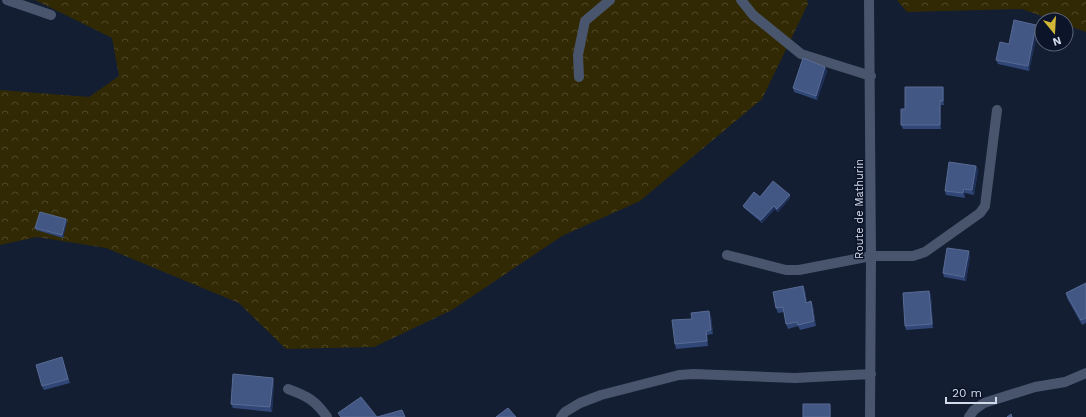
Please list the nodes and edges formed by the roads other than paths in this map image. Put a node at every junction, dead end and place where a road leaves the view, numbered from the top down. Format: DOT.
graph roads {
  1 [pos="7,0"];
  2 [pos="610,0"];
  3 [pos="742,0"];
  4 [pos="869,0"];
  5 [pos="51,16"];
  6 [pos="870,76"];
  7 [pos="579,77"];
  8 [pos="997,110"];
  9 [pos="727,255"];
  10 [pos="871,256"];
  11 [pos="1086,373"];
  12 [pos="871,374"];
  13 [pos="288,389"];
  14 [pos="327,417"];
  15 [pos="561,417"];
  16 [pos="870,417"];
  17 [pos="969,417"];
  1 -- 5 [label="street"];
  2 -- 7 [label="street"];
  3 -- 6 [label="street"];
  4 -- 6 [label="street, Route de Mathurin"];
  6 -- 10 [label="street, Route de Mathurin"];
  8 -- 10 [label="street"];
  9 -- 10 [label="street"];
  10 -- 12 [label="street, Route de Mathurin"];
  11 -- 17 [label="street"];
  12 -- 15 [label="street"];
  12 -- 16 [label="street, Route de Mathurin"];
  13 -- 14 [label="street"];
}
